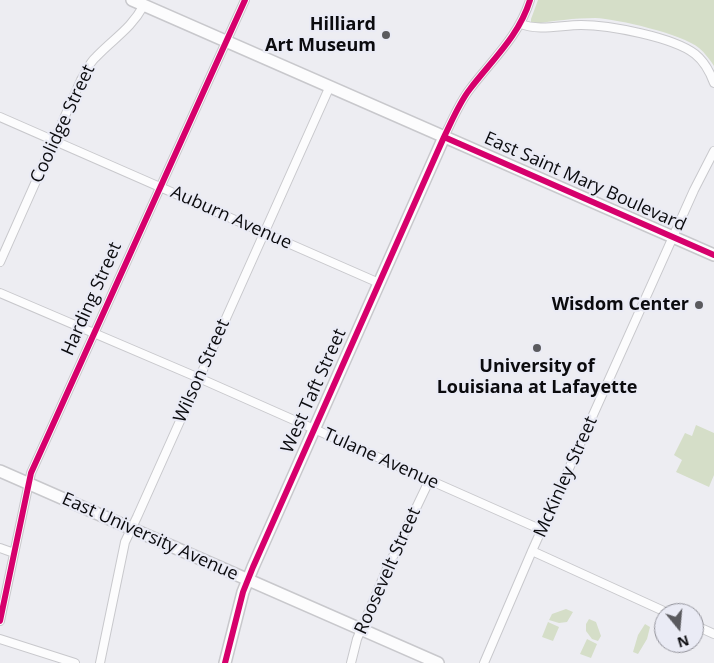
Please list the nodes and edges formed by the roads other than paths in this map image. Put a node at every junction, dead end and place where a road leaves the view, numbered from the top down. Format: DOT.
graph roads {
  1 [pos="132,0"];
  2 [pos="245,0"];
  3 [pos="530,0"];
  4 [pos="145,3"];
  5 [pos="521,24"];
  6 [pos="225,41"];
  7 [pos="714,83"];
  8 [pos="330,86"];
  9 [pos="0,117"];
  10 [pos="444,137"];
  11 [pos="54,140"];
  12 [pos="714,152"];
  13 [pos="159,187"];
  14 [pos="264,232"];
  15 [pos="673,236"];
  16 [pos="714,255"];
  17 [pos="0,262"];
  18 [pos="379,283"];
  19 [pos="0,293"];
  20 [pos="94,333"];
  21 [pos="199,378"];
  22 [pos="314,429"];
  23 [pos="0,472"];
  24 [pos="429,481"];
  25 [pos="28,484"];
  26 [pos="131,528"];
  27 [pos="542,530"];
  28 [pos="0,548"];
  29 [pos="532,552"];
  30 [pos="14,553"];
  31 [pos="248,580"];
  32 [pos="654,607"];
  33 [pos="0,621"];
  34 [pos="361,629"];
  35 [pos="0,639"];
  36 [pos="75,663"];
  37 [pos="100,663"];
  38 [pos="225,663"];
  39 [pos="351,663"];
  40 [pos="438,663"];
  41 [pos="484,663"];
  1 -- 4 [label="street, East Saint Mary Boulevard"];
  2 -- 6 [label="street, Harding Street"];
  3 -- 5 [label="street"];
  4 -- 6 [label="street, East Saint Mary Boulevard"];
  4 -- 11 [label="street, Coolidge Street"];
  5 -- 7 [label="street"];
  5 -- 10 [label="street"];
  6 -- 8 [label="street, East Saint Mary Boulevard"];
  6 -- 13 [label="street, Harding Street"];
  8 -- 10 [label="street, East Saint Mary Boulevard"];
  8 -- 14 [label="street, Wilson Street"];
  9 -- 11 [label="street, Auburn Avenue"];
  10 -- 15 [label="street, East Saint Mary Boulevard"];
  10 -- 18 [label="street, West Taft Street"];
  11 -- 13 [label="street, Auburn Avenue"];
  11 -- 17 [label="street, Coolidge Street"];
  12 -- 15 [label="street, McKinley Street"];
  13 -- 14 [label="street, Auburn Avenue"];
  13 -- 20 [label="street, Harding Street"];
  14 -- 18 [label="street, Auburn Avenue"];
  14 -- 21 [label="street, Wilson Street"];
  15 -- 16 [label="street, East Saint Mary Boulevard"];
  15 -- 27 [label="street, McKinley Street"];
  18 -- 22 [label="street, West Taft Street"];
  19 -- 20 [label="street, Tulane Avenue"];
  20 -- 21 [label="street, Tulane Avenue"];
  20 -- 25 [label="street, Harding Street"];
  21 -- 22 [label="street, Tulane Avenue"];
  21 -- 26 [label="street, Wilson Street"];
  22 -- 24 [label="street, Tulane Avenue"];
  22 -- 31 [label="street, West Taft Street"];
  23 -- 25 [label="street, East University Avenue"];
  24 -- 27 [label="street, Tulane Avenue"];
  24 -- 34 [label="street, Roosevelt Street"];
  25 -- 26 [label="street, East University Avenue"];
  25 -- 30 [label="street, Harding Street"];
  26 -- 31 [label="street, East University Avenue"];
  26 -- 37 [label="street, Wilson Street"];
  27 -- 29 [label="street, McKinley Street"];
  28 -- 30 [label="street"];
  29 -- 32 [label="street"];
  29 -- 41 [label="street, McKinley Street"];
  30 -- 33 [label="street, Harding Street"];
  31 -- 34 [label="street, East University Avenue"];
  31 -- 38 [label="street, West Taft Street"];
  34 -- 39 [label="street, Roosevelt Street"];
  34 -- 40 [label="street, East University Avenue"];
  35 -- 36 [label="street"];
}
